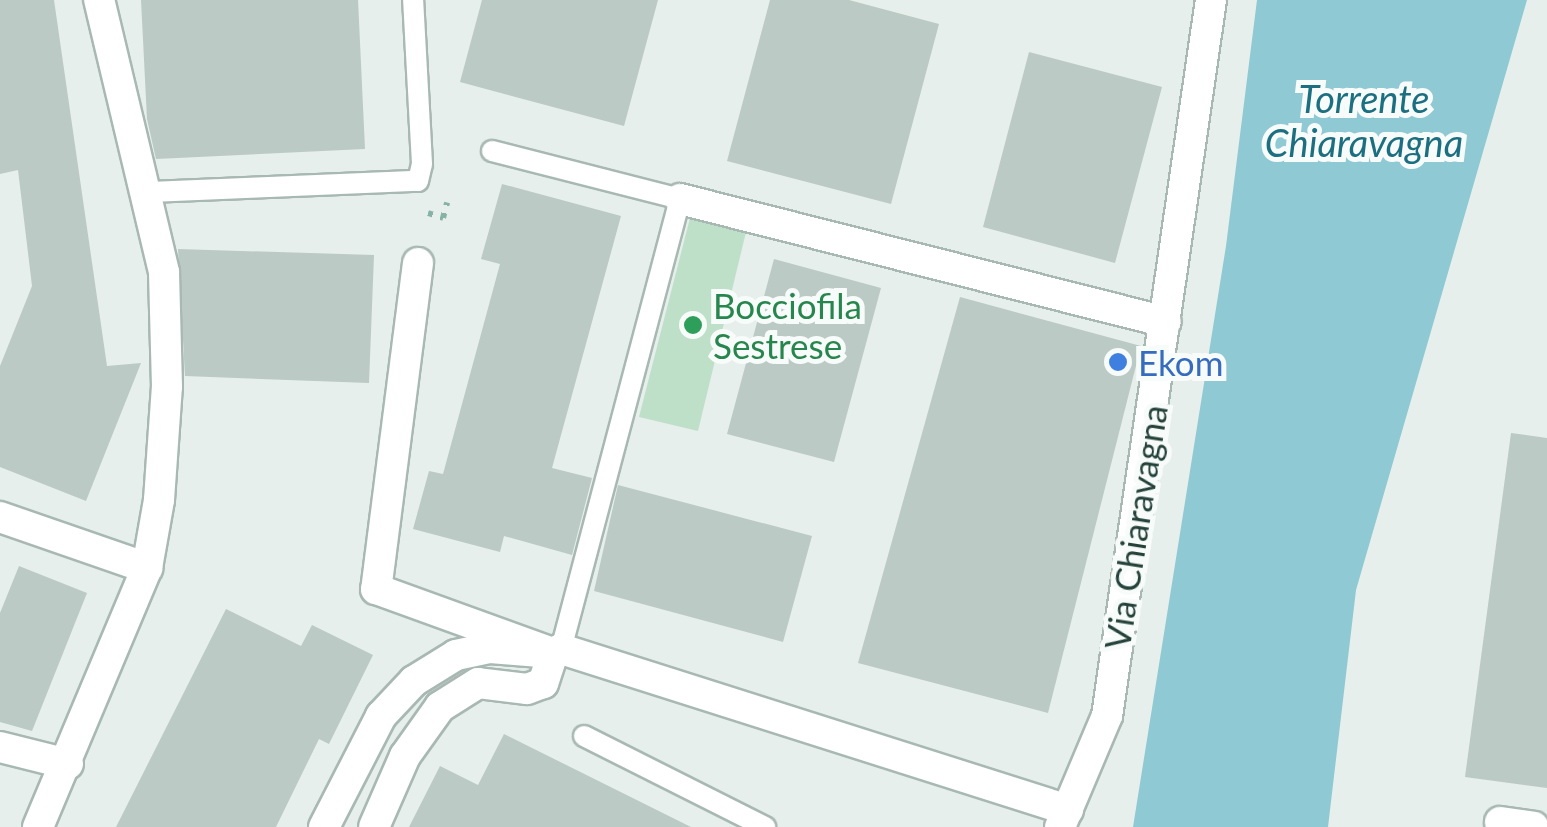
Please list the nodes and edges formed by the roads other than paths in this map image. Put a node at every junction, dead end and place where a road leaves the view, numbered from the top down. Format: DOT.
graph roads {
  1 [pos="100,0"];
  2 [pos="413,0"];
  3 [pos="1211,0"];
  4 [pos="492,151"];
  5 [pos="150,192"];
  6 [pos="680,199"];
  7 [pos="418,263"];
  8 [pos="1166,322"];
  9 [pos="0,516"];
  10 [pos="147,568"];
  11 [pos="557,651"];
  12 [pos="584,736"];
  13 [pos="0,747"];
  14 [pos="68,764"];
  15 [pos="1064,818"];
  16 [pos="1500,822"];
  17 [pos="38,827"];
  18 [pos="324,827"];
  19 [pos="374,827"];
  20 [pos="765,827"];
  21 [pos="1534,827"];
  1 -- 5 [label="street"];
  2 -- 5 [label="lane"];
  3 -- 8 [label="street, Via Chiaravagna"];
  4 -- 6 [label="lane"];
  5 -- 10 [label="street"];
  6 -- 8 [label="street"];
  6 -- 11 [label="lane"];
  7 -- 11 [label="street, Via Chiaravagna"];
  8 -- 15 [label="street, Via Chiaravagna"];
  9 -- 10 [label="street"];
  10 -- 14 [label="street"];
  11 -- 15 [label="street, Via Chiaravagna"];
  11 -- 18 [label="street"];
  11 -- 19 [label="street"];
  12 -- 20 [label="lane"];
  13 -- 14 [label="street"];
  14 -- 17 [label="street"];
  16 -- 21 [label="street"];
}
